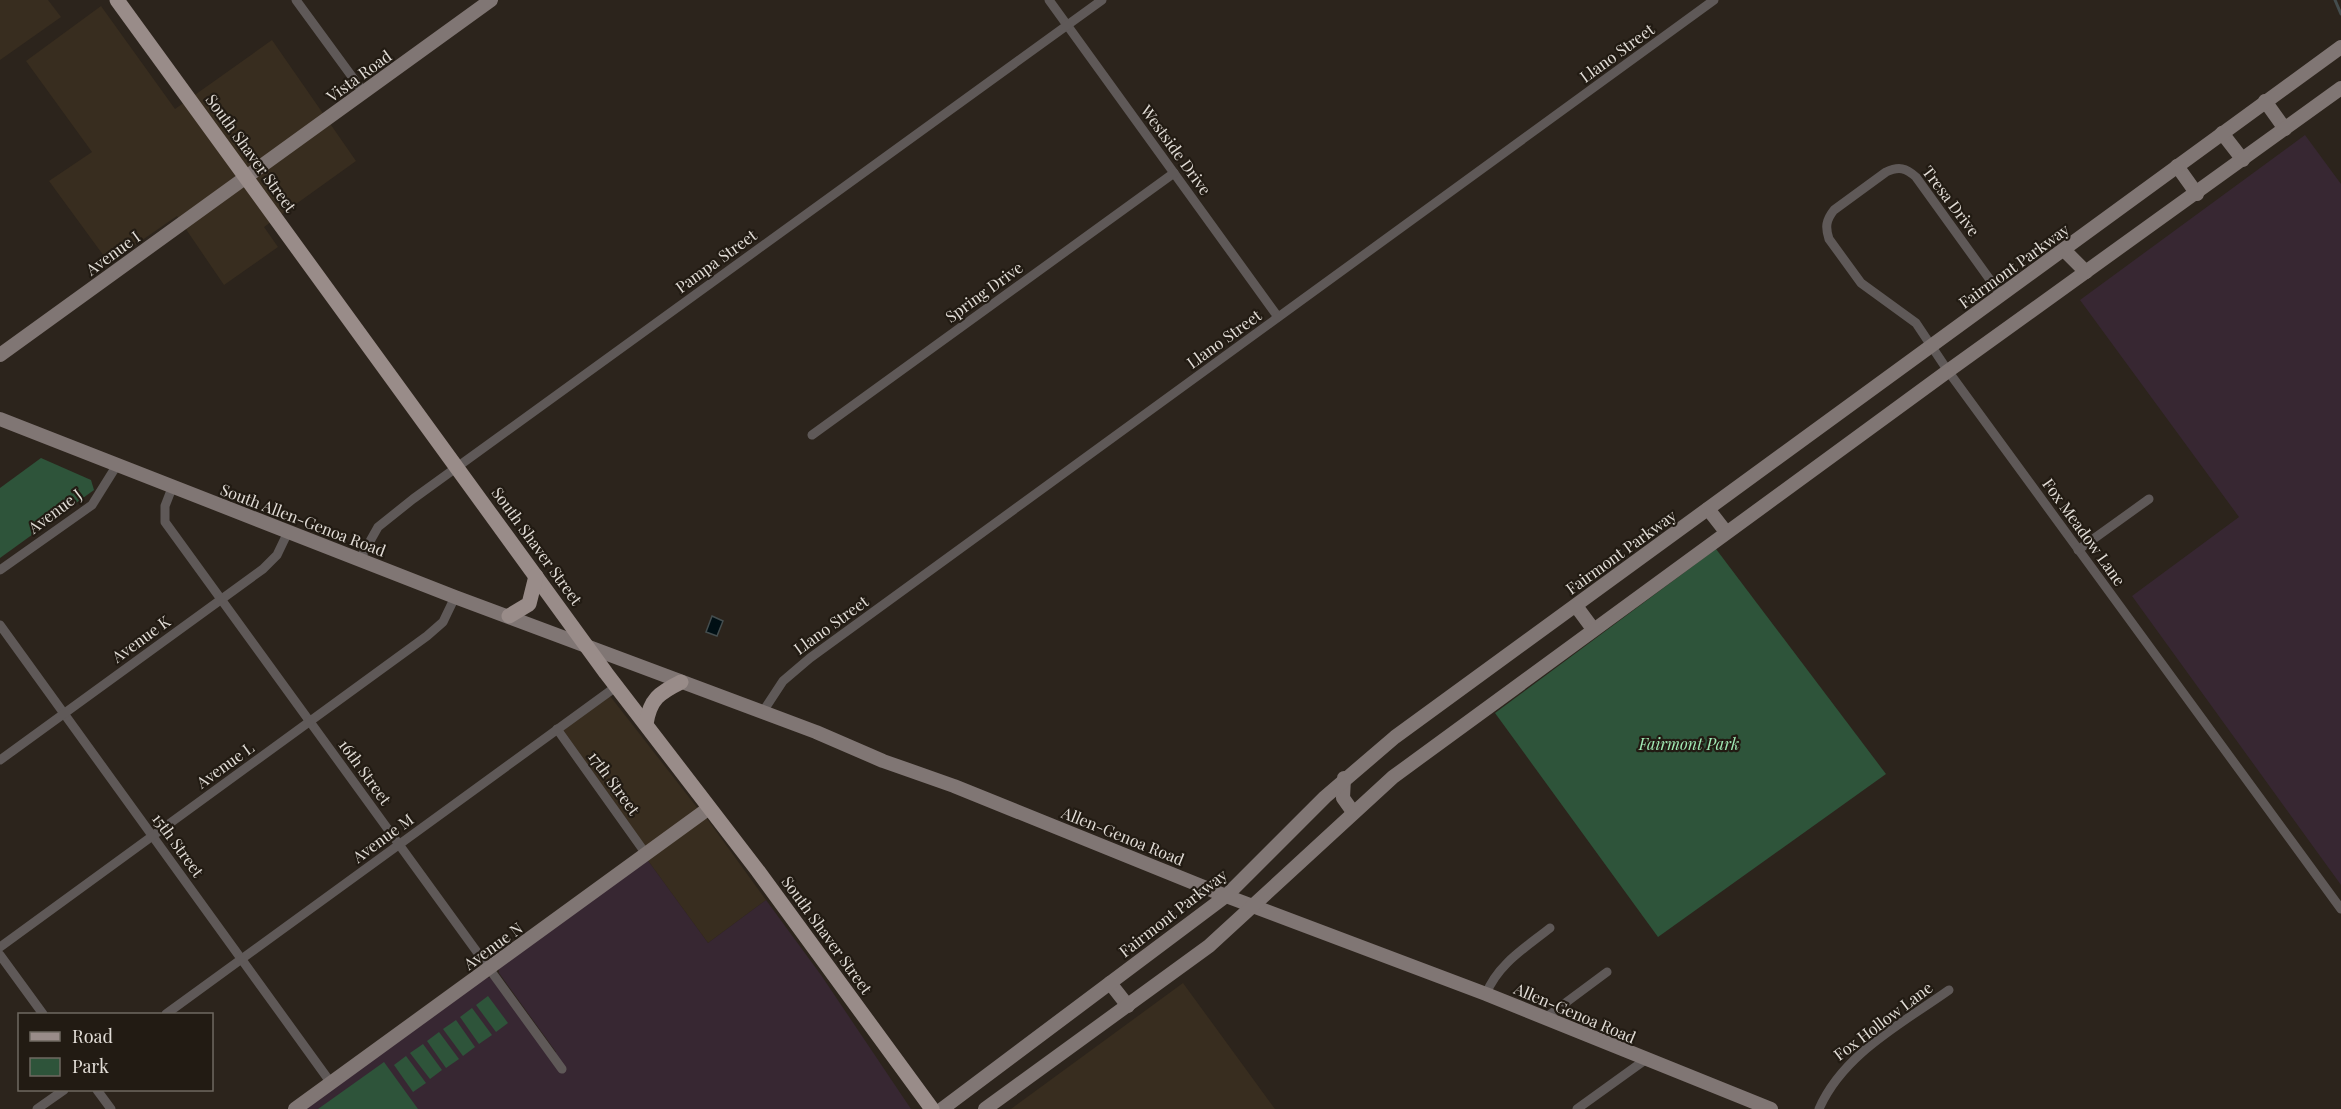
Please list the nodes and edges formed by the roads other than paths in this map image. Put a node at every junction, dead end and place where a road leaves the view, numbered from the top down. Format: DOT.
graph roads {
  1 [pos="117,0"];
  2 [pos="296,0"];
  3 [pos="490,0"];
  4 [pos="1049,0"];
  5 [pos="1102,0"];
  6 [pos="1714,0"];
  7 [pos="1067,26"];
  8 [pos="2341,47"];
  9 [pos="2341,88"];
  10 [pos="364,93"];
  11 [pos="2265,101"];
  12 [pos="2285,129"];
  13 [pos="2222,133"];
  14 [pos="2243,160"];
  15 [pos="2177,166"];
  16 [pos="1174,173"];
  17 [pos="246,178"];
  18 [pos="1860,190"];
  19 [pos="2197,194"];
  20 [pos="2064,250"];
  21 [pos="2086,272"];
  22 [pos="2001,295"];
  23 [pos="1278,317"];
  24 [pos="1933,345"];
  25 [pos="0,355"];
  26 [pos="1948,371"];
  27 [pos="0,419"];
  28 [pos="812,435"];
  29 [pos="117,465"];
  30 [pos="458,466"];
  31 [pos="172,488"];
  32 [pos="2150,499"];
  33 [pos="1708,509"];
  34 [pos="288,532"];
  35 [pos="1726,532"];
  36 [pos="2078,549"];
  37 [pos="360,559"];
  38 [pos="0,570"];
  39 [pos="536,576"];
  40 [pos="455,597"];
  41 [pos="221,599"];
  42 [pos="1575,606"];
  43 [pos="509,616"];
  44 [pos="0,625"];
  45 [pos="1593,629"];
  46 [pos="592,648"];
  47 [pos="681,682"];
  48 [pos="617,686"];
  49 [pos="762,712"];
  50 [pos="64,713"];
  51 [pos="310,722"];
  52 [pos="646,724"];
  53 [pos="557,729"];
  54 [pos="0,760"];
  55 [pos="1344,778"];
  56 [pos="709,808"];
  57 [pos="1353,812"];
  58 [pos="153,836"];
  59 [pos="399,844"];
  60 [pos="646,854"];
  61 [pos="1226,896"];
  62 [pos="1254,905"];
  63 [pos="2341,909"];
  64 [pos="1550,928"];
  65 [pos="0,947"];
  66 [pos="0,955"];
  67 [pos="242,959"];
  68 [pos="489,969"];
  69 [pos="1607,972"];
  70 [pos="1110,983"];
  71 [pos="1949,990"];
  72 [pos="1486,994"];
  73 [pos="1128,1006"];
  74 [pos="42,1013"];
  75 [pos="167,1013"];
  76 [pos="1545,1018"];
  77 [pos="1645,1060"];
  78 [pos="562,1069"];
  79 [pos="331,1083"];
  80 [pos="61,1091"];
  81 [pos="99,1091"];
  82 [pos="37,1109"];
  83 [pos="111,1109"];
  84 [pos="295,1109"];
  85 [pos="932,1109"];
  86 [pos="942,1109"];
  87 [pos="985,1109"];
  88 [pos="1577,1109"];
  89 [pos="1771,1109"];
  90 [pos="1819,1109"];
  1 -- 17 [label="main road, South Shaver Street"];
  2 -- 10 [label="street"];
  3 -- 10 [label="main road, Vista Road"];
  4 -- 7 [label="street, Westside Drive"];
  5 -- 7 [label="street, Pampa Street"];
  6 -- 23 [label="street, Llano Street"];
  7 -- 16 [label="street, Westside Drive"];
  7 -- 30 [label="street, Pampa Street"];
  8 -- 11 [label="main road, Fairmont Parkway"];
  9 -- 12 [label="main road"];
  10 -- 17 [label="main road, Vista Road"];
  11 -- 12 [label="main road"];
  11 -- 13 [label="main road, Fairmont Parkway"];
  12 -- 14 [label="main road"];
  13 -- 14 [label="main road"];
  13 -- 15 [label="main road, Fairmont Parkway"];
  14 -- 19 [label="main road"];
  15 -- 19 [label="main road"];
  15 -- 20 [label="main road, Fairmont Parkway"];
  16 -- 23 [label="street, Westside Drive"];
  16 -- 28 [label="street, Spring Drive"];
  17 -- 25 [label="main road, Avenue I"];
  17 -- 30 [label="main road, South Shaver Street"];
  18 -- 22 [label="street, Tresa Drive"];
  18 -- 24 [label="street, Fox Meadow Lane"];
  19 -- 21 [label="main road"];
  20 -- 21 [label="main road"];
  20 -- 22 [label="main road, Fairmont Parkway"];
  21 -- 26 [label="main road"];
  22 -- 24 [label="main road, Fairmont Parkway"];
  23 -- 49 [label="street, Llano Street"];
  24 -- 26 [label="street, Fox Meadow Lane"];
  24 -- 33 [label="main road, Fairmont Parkway"];
  26 -- 35 [label="main road"];
  26 -- 36 [label="street, Fox Meadow Lane"];
  27 -- 29 [label="main road, South Allen-Genoa Road"];
  29 -- 31 [label="main road, South Allen-Genoa Road"];
  29 -- 38 [label="street, Avenue J"];
  30 -- 37 [label="street, Pampa Street"];
  30 -- 39 [label="main road, South Shaver Street"];
  31 -- 34 [label="main road, South Allen-Genoa Road"];
  31 -- 41 [label="street, 16th Street"];
  32 -- 36 [label="street"];
  33 -- 35 [label="main road"];
  33 -- 42 [label="main road, Fairmont Parkway"];
  34 -- 37 [label="main road, South Allen-Genoa Road"];
  34 -- 41 [label="street, Avenue K"];
  35 -- 45 [label="main road"];
  36 -- 63 [label="street, Fox Meadow Lane"];
  37 -- 40 [label="main road, South Allen-Genoa Road"];
  39 -- 43 [label="main road"];
  39 -- 46 [label="main road, South Shaver Street"];
  40 -- 43 [label="main road, South Allen-Genoa Road"];
  40 -- 51 [label="street, Avenue L"];
  41 -- 50 [label="street, Avenue K"];
  41 -- 51 [label="street, 16th Street"];
  42 -- 45 [label="main road"];
  42 -- 55 [label="main road, Fairmont Parkway"];
  43 -- 46 [label="main road, South Allen-Genoa Road"];
  44 -- 50 [label="street, 15th Street"];
  45 -- 57 [label="main road"];
  46 -- 47 [label="main road, Allen-Genoa Road"];
  46 -- 48 [label="main road, South Shaver Street"];
  47 -- 49 [label="main road, Allen-Genoa Road"];
  47 -- 52 [label="main road"];
  48 -- 52 [label="main road, South Shaver Street"];
  48 -- 53 [label="street, Avenue M"];
  49 -- 61 [label="main road, Allen-Genoa Road"];
  50 -- 54 [label="street, Avenue K"];
  50 -- 58 [label="street, 15th Street"];
  51 -- 58 [label="street, Avenue L"];
  51 -- 59 [label="street, 16th Street"];
  52 -- 56 [label="main road, South Shaver Street"];
  53 -- 59 [label="street, Avenue M"];
  53 -- 60 [label="street, 17th Street"];
  55 -- 57 [label="main road"];
  55 -- 61 [label="main road, Fairmont Parkway"];
  56 -- 60 [label="main road, Avenue N"];
  56 -- 85 [label="main road, South Shaver Street"];
  57 -- 62 [label="main road"];
  58 -- 65 [label="street, Avenue L"];
  58 -- 67 [label="street, 15th Street"];
  59 -- 67 [label="street, Avenue M"];
  59 -- 68 [label="street, 16th Street"];
  60 -- 68 [label="main road, Avenue N"];
  61 -- 62 [label="main road, Allen-Genoa Road"];
  61 -- 70 [label="main road, Fairmont Parkway"];
  62 -- 72 [label="main road, Allen-Genoa Road"];
  62 -- 73 [label="main road"];
  64 -- 72 [label="street"];
  66 -- 74 [label="street"];
  67 -- 75 [label="street, Avenue M"];
  67 -- 79 [label="street, 15th Street"];
  68 -- 78 [label="street, 16th Street"];
  68 -- 79 [label="main road, Avenue N"];
  69 -- 76 [label="street"];
  70 -- 73 [label="main road"];
  70 -- 86 [label="main road, Fairmont Parkway"];
  71 -- 90 [label="street, Fox Hollow Lane"];
  72 -- 76 [label="main road, Allen-Genoa Road"];
  73 -- 87 [label="main road"];
  76 -- 77 [label="main road, Allen-Genoa Road"];
  77 -- 88 [label="street"];
  77 -- 89 [label="main road, Allen-Genoa Road"];
  79 -- 84 [label="main road, Avenue N"];
  80 -- 82 [label="street"];
  81 -- 83 [label="street"];
}
